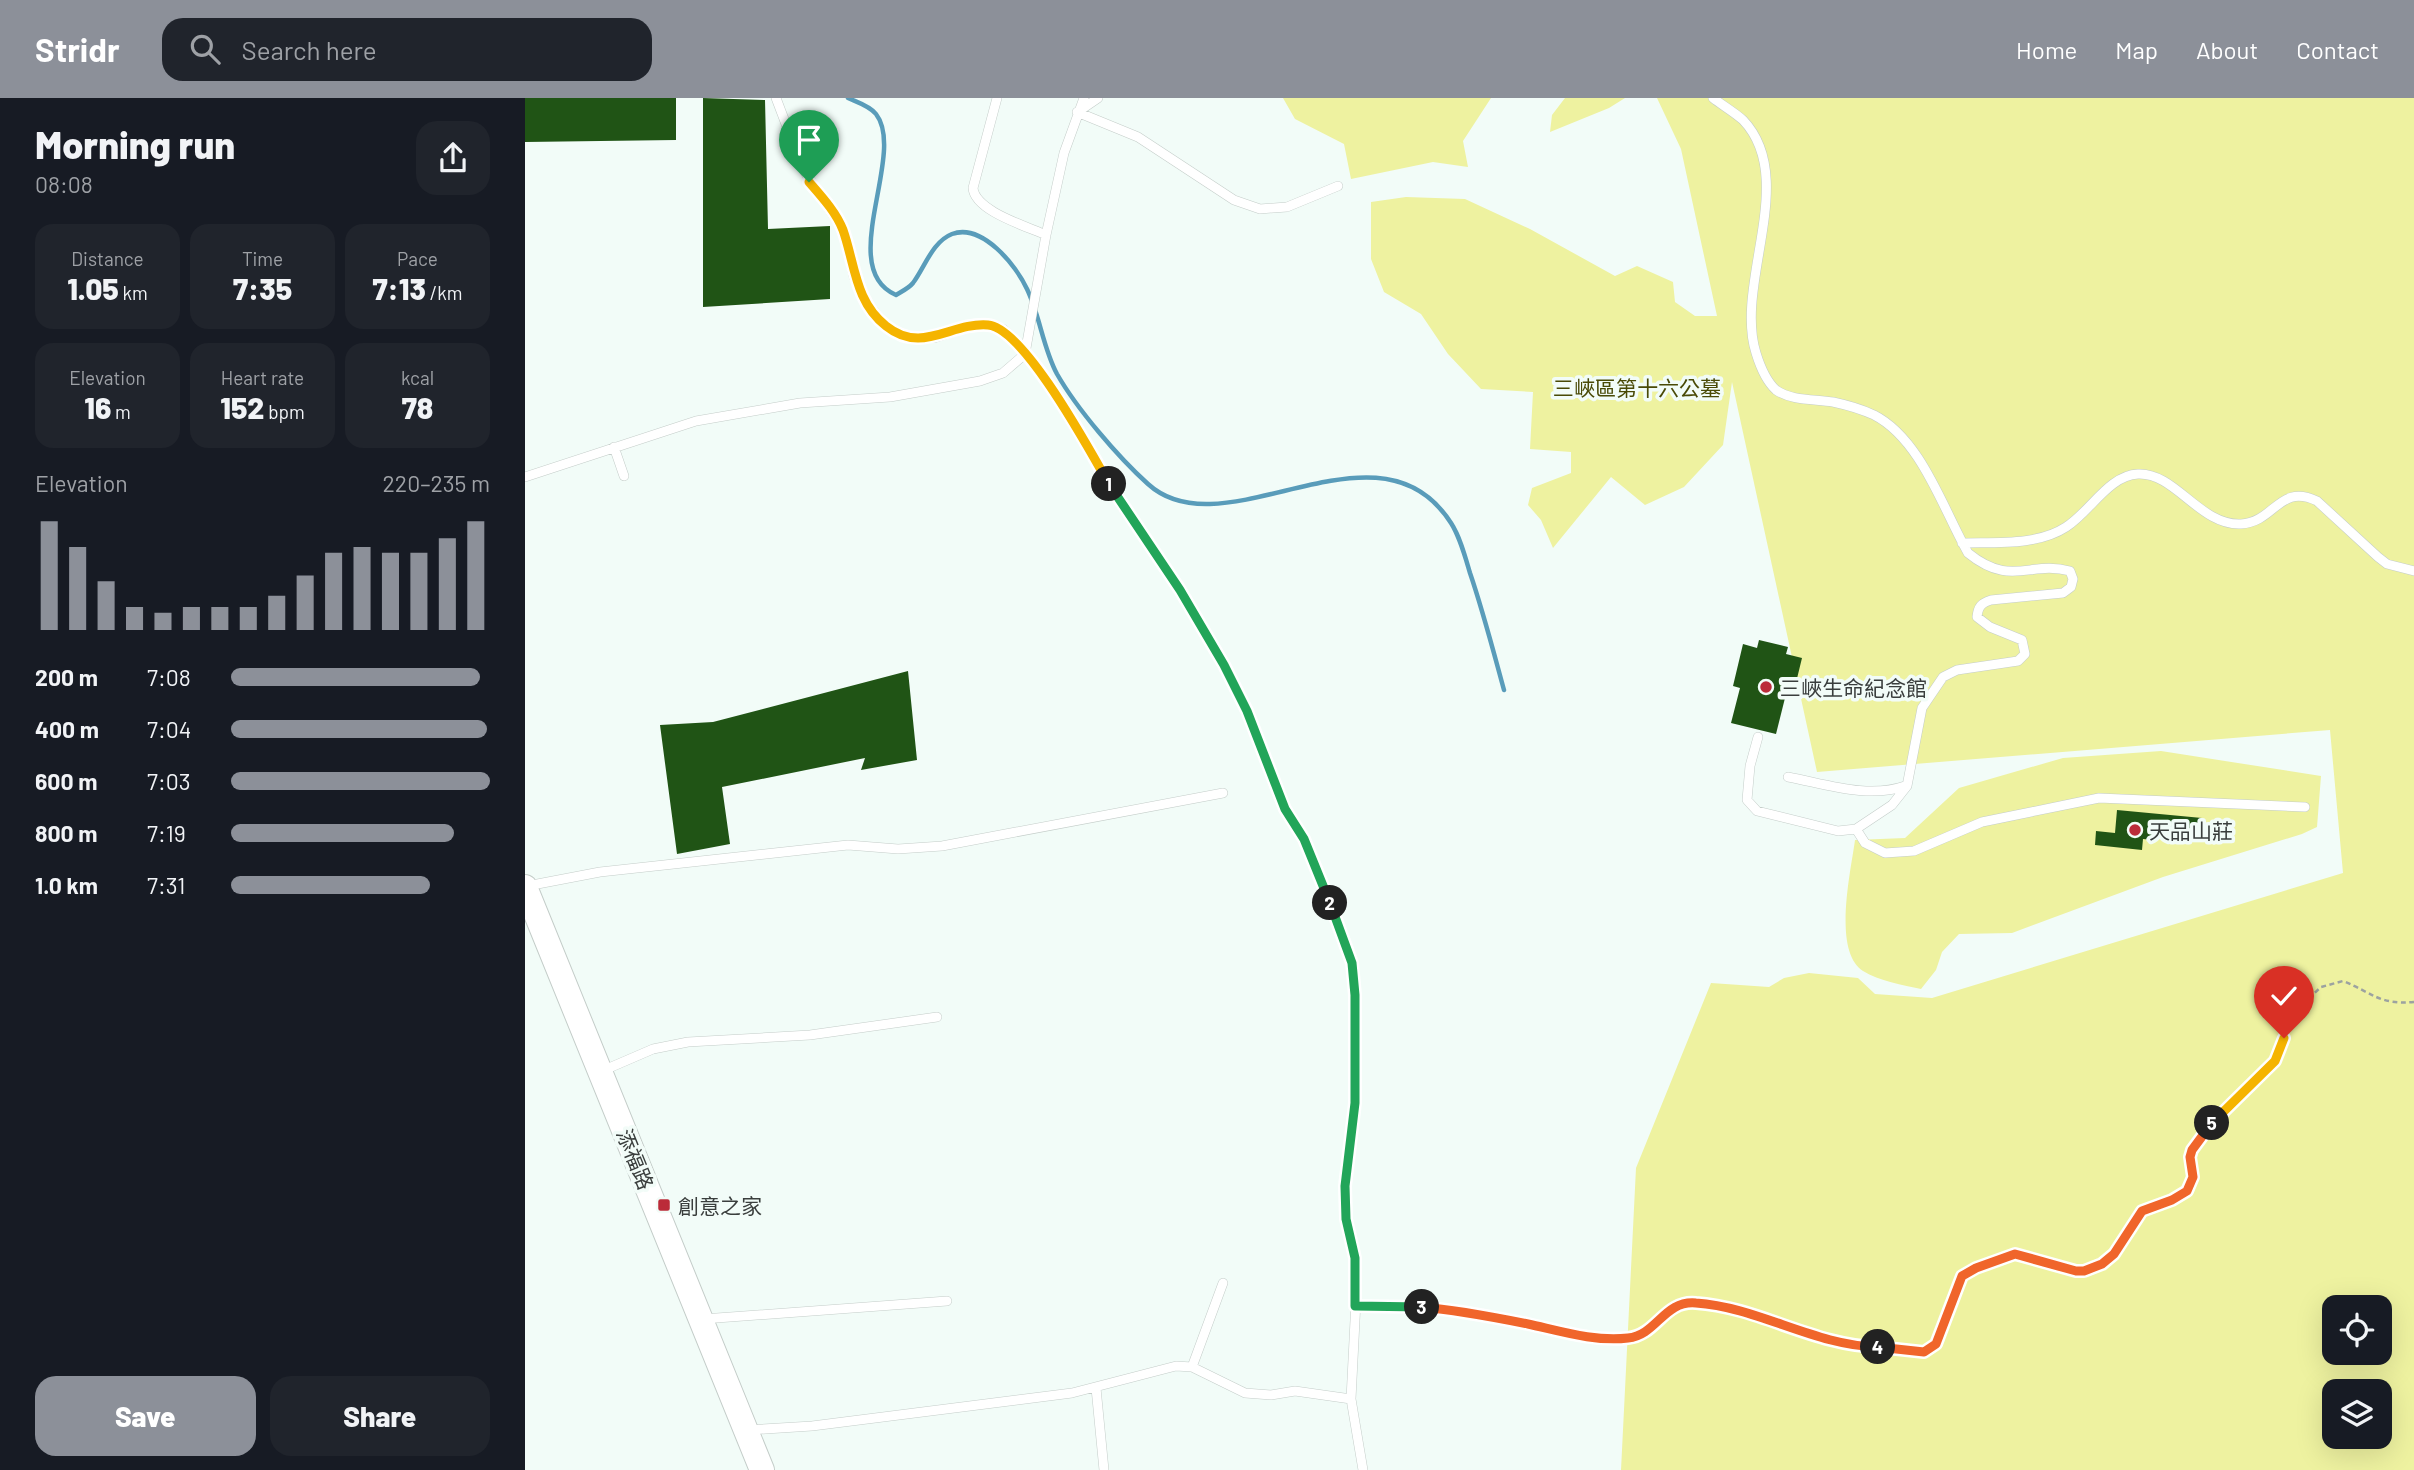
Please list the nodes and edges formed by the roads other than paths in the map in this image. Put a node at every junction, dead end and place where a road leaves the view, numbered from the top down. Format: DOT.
graph roads {
  1 [pos="776,98"];
  2 [pos="997,98"];
  3 [pos="1084,98"];
  4 [pos="1098,98"];
  5 [pos="1713,98"];
  6 [pos="1077,112"];
  7 [pos="1338,186"];
  8 [pos="1046,235"];
  9 [pos="1025,355"];
  10 [pos="614,447"];
  11 [pos="624,476"];
  12 [pos="525,477"];
  13 [pos="1962,543"];
  14 [pos="2414,571"];
  15 [pos="1758,737"];
  16 [pos="1788,777"];
  17 [pos="1907,786"];
  18 [pos="1223,793"];
  19 [pos="2305,807"];
  20 [pos="1856,829"];
  21 [pos="525,886"];
  22 [pos="937,1017"];
  23 [pos="600,1072"];
  24 [pos="1223,1283"];
  25 [pos="947,1301"];
  26 [pos="701,1320"];
  27 [pos="1192,1367"];
  28 [pos="1097,1388"];
  29 [pos="1351,1399"];
  30 [pos="746,1430"];
  31 [pos="762,1470"];
  32 [pos="1104,1470"];
  33 [pos="1363,1470"];
  1 -- 9 [label="lane"];
  2 -- 8 [label="lane"];
  3 -- 6 [label="lane"];
  4 -- 6 [label="lane"];
  5 -- 13 [label="lane"];
  6 -- 7 [label="lane"];
  6 -- 8 [label="lane"];
  8 -- 9 [label="lane"];
  9 -- 10 [label="lane"];
  9 -- 29 [label="lane"];
  10 -- 11 [label="lane"];
  10 -- 12 [label="lane"];
  13 -- 14 [label="lane"];
  13 -- 17 [label="lane"];
  15 -- 20 [label="lane"];
  16 -- 17 [label="lane"];
  17 -- 20 [label="lane"];
  18 -- 21 [label="lane"];
  19 -- 20 [label="lane"];
  21 -- 23 [label="street, 添福路"];
  22 -- 23 [label="lane"];
  23 -- 26 [label="street, 添福路"];
  24 -- 27 [label="lane"];
  25 -- 26 [label="lane"];
  26 -- 30 [label="street, 添福路"];
  27 -- 28 [label="lane"];
  27 -- 29 [label="lane"];
  28 -- 30 [label="lane"];
  28 -- 32 [label="lane"];
  29 -- 33 [label="lane"];
  30 -- 31 [label="street, 添福路"];
}
